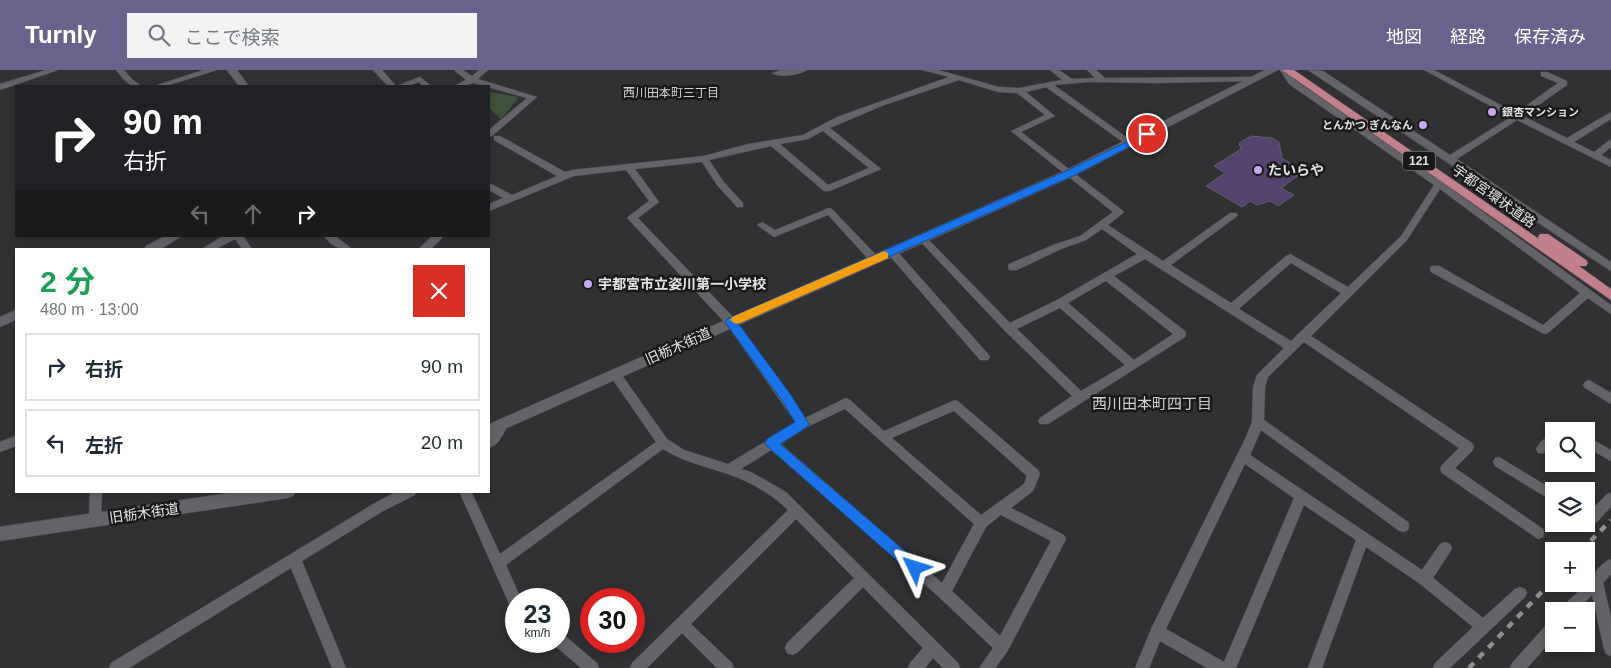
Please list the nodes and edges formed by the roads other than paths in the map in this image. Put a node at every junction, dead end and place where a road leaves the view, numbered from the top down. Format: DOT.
graph roads {
  1 [pos="54,70"];
  2 [pos="120,70"];
  3 [pos="213,70"];
  4 [pos="232,70"];
  5 [pos="377,70"];
  6 [pos="458,70"];
  7 [pos="484,70"];
  8 [pos="803,70"];
  9 [pos="926,70"];
  10 [pos="1054,70"];
  11 [pos="1091,70"];
  12 [pos="1147,70"];
  13 [pos="1273,70"];
  14 [pos="1285,70"];
  15 [pos="1304,70"];
  16 [pos="1312,70"];
  17 [pos="1428,70"];
  18 [pos="776,73"];
  19 [pos="1544,74"];
  20 [pos="959,77"];
  21 [pos="1253,79"];
  22 [pos="472,80"];
  23 [pos="1103,80"];
  24 [pos="1069,81"];
  25 [pos="1156,81"];
  26 [pos="1047,84"];
  27 [pos="135,85"];
  28 [pos="161,85"];
  29 [pos="243,85"];
  30 [pos="391,85"];
  31 [pos="404,85"];
  32 [pos="426,85"];
  33 [pos="460,85"];
  34 [pos="490,85"];
  35 [pos="490,85"];
  36 [pos="0,87"];
  37 [pos="1019,91"];
  38 [pos="1611,115"];
  39 [pos="1516,117"];
  40 [pos="825,128"];
  41 [pos="493,136"];
  42 [pos="1567,142"];
  43 [pos="1611,142"];
  44 [pos="773,143"];
  45 [pos="1130,144"];
  46 [pos="1595,156"];
  47 [pos="704,159"];
  48 [pos="1450,159"];
  49 [pos="1611,164"];
  50 [pos="629,168"];
  51 [pos="1070,174"];
  52 [pos="565,176"];
  53 [pos="1439,184"];
  54 [pos="490,187"];
  55 [pos="510,198"];
  56 [pos="740,205"];
  57 [pos="490,208"];
  58 [pos="1233,215"];
  59 [pos="762,225"];
  60 [pos="1102,225"];
  61 [pos="230,237"];
  62 [pos="239,237"];
  63 [pos="330,237"];
  64 [pos="438,237"];
  65 [pos="167,238"];
  66 [pos="922,238"];
  67 [pos="152,248"];
  68 [pos="209,248"];
  69 [pos="245,248"];
  70 [pos="345,248"];
  71 [pos="425,248"];
  72 [pos="1555,250"];
  73 [pos="892,252"];
  74 [pos="1146,254"];
  75 [pos="874,259"];
  76 [pos="1164,265"];
  77 [pos="1013,267"];
  78 [pos="1611,267"];
  79 [pos="1435,270"];
  80 [pos="1106,276"];
  81 [pos="1611,283"];
  82 [pos="1588,292"];
  83 [pos="1350,293"];
  84 [pos="1611,295"];
  85 [pos="1061,303"];
  86 [pos="1232,308"];
  87 [pos="1611,310"];
  88 [pos="15,314"];
  89 [pos="0,322"];
  90 [pos="731,322"];
  91 [pos="1009,328"];
  92 [pos="1305,337"];
  93 [pos="1293,348"];
  94 [pos="984,357"];
  95 [pos="1133,366"];
  96 [pos="616,374"];
  97 [pos="1589,385"];
  98 [pos="1080,396"];
  99 [pos="1611,399"];
  100 [pos="1044,420"];
  101 [pos="1258,422"];
  102 [pos="502,424"];
  103 [pos="803,424"];
  104 [pos="490,430"];
  105 [pos="882,437"];
  106 [pos="15,441"];
  107 [pos="490,442"];
  108 [pos="663,443"];
  109 [pos="771,443"];
  110 [pos="1545,446"];
  111 [pos="1595,446"];
  112 [pos="0,447"];
  113 [pos="1542,449"];
  114 [pos="1242,456"];
  115 [pos="1611,456"];
  116 [pos="1499,462"];
  117 [pos="729,470"];
  118 [pos="1545,491"];
  119 [pos="96,493"];
  120 [pos="261,493"];
  121 [pos="408,493"];
  122 [pos="466,493"];
  123 [pos="221,496"];
  124 [pos="1301,496"];
  125 [pos="1611,498"];
  126 [pos="1000,508"];
  127 [pos="796,511"];
  128 [pos="1595,515"];
  129 [pos="95,520"];
  130 [pos="981,523"];
  131 [pos="1403,526"];
  132 [pos="1538,533"];
  133 [pos="0,534"];
  134 [pos="1362,538"];
  135 [pos="1445,548"];
  136 [pos="294,559"];
  137 [pos="497,564"];
  138 [pos="1611,565"];
  139 [pos="863,578"];
  140 [pos="1424,579"];
  141 [pos="1596,580"];
  142 [pos="509,588"];
  143 [pos="944,593"];
  144 [pos="1520,593"];
  145 [pos="1576,602"];
  146 [pos="682,624"];
  147 [pos="1483,627"];
  148 [pos="1157,632"];
  149 [pos="1545,637"];
  150 [pos="1002,647"];
  151 [pos="792,648"];
  152 [pos="933,648"];
  153 [pos="570,649"];
  154 [pos="1611,649"];
  155 [pos="116,668"];
  156 [pos="339,668"];
  157 [pos="592,668"];
  158 [pos="637,668"];
  159 [pos="727,668"];
  160 [pos="916,668"];
  161 [pos="953,668"];
  162 [pos="986,668"];
  163 [pos="1142,668"];
  164 [pos="1220,668"];
  165 [pos="1229,668"];
  166 [pos="1315,668"];
  167 [pos="1440,668"];
  168 [pos="1517,668"];
  1 -- 36 [label="street"];
  2 -- 27 [label="street"];
  3 -- 28 [label="street"];
  4 -- 29 [label="street"];
  5 -- 30 [label="street"];
  6 -- 22 [label="street"];
  7 -- 22 [label="street"];
  8 -- 18 [label="street"];
  9 -- 20 [label="street"];
  10 -- 24 [label="street"];
  11 -- 23 [label="street"];
  12 -- 25 [label="street"];
  13 -- 21 [label="street, 旧栃木街道"];
  14 -- 53 [label="street"];
  14 -- 72 [label="highway, 宇都宮環状道路 / 121"];
  15 -- 72 [label="highway, 宇都宮環状道路 / 121"];
  16 -- 48 [label="street"];
  17 -- 39 [label="street"];
  19 -- 39 [label="street"];
  20 -- 37 [label="street"];
  20 -- 40 [label="street"];
  21 -- 25 [label="street"];
  21 -- 45 [label="street, 旧栃木街道"];
  22 -- 33 [label="street"];
  22 -- 35 [label="street"];
  23 -- 24 [label="street"];
  23 -- 25 [label="street"];
  24 -- 26 [label="street"];
  26 -- 37 [label="street"];
  26 -- 45 [label="street"];
  31 -- 32 [label="street"];
  34 -- 41 [label="street"];
  37 -- 51 [label="street"];
  38 -- 42 [label="street"];
  39 -- 42 [label="street"];
  39 -- 48 [label="street"];
  40 -- 44 [label="street"];
  40 -- 44 [label="street"];
  41 -- 52 [label="street"];
  42 -- 46 [label="street"];
  43 -- 46 [label="street"];
  44 -- 47 [label="street"];
  45 -- 51 [label="street, 旧栃木街道"];
  46 -- 49 [label="street"];
  47 -- 50 [label="street"];
  47 -- 56 [label="street"];
  48 -- 78 [label="street"];
  50 -- 52 [label="street"];
  50 -- 90 [label="street"];
  51 -- 60 [label="street"];
  51 -- 66 [label="street, 旧栃木街道"];
  52 -- 55 [label="street"];
  53 -- 82 [label="street"];
  53 -- 83 [label="street"];
  54 -- 55 [label="street"];
  55 -- 57 [label="street"];
  58 -- 76 [label="street"];
  59 -- 75 [label="street"];
  60 -- 74 [label="street"];
  60 -- 77 [label="street"];
  61 -- 68 [label="street"];
  62 -- 69 [label="street"];
  63 -- 70 [label="street"];
  64 -- 71 [label="street"];
  65 -- 67 [label="street"];
  66 -- 73 [label="street, 旧栃木街道"];
  66 -- 91 [label="street"];
  72 -- 81 [label="highway, 宇都宮環状道路 / 121"];
  72 -- 84 [label="highway, 宇都宮環状道路 / 121"];
  73 -- 75 [label="street, 旧栃木街道"];
  73 -- 94 [label="street"];
  74 -- 76 [label="street"];
  74 -- 80 [label="street"];
  75 -- 90 [label="street, 旧栃木街道"];
  76 -- 86 [label="street"];
  79 -- 82 [label="street"];
  80 -- 85 [label="street"];
  80 -- 95 [label="street"];
  82 -- 87 [label="street"];
  83 -- 86 [label="street"];
  83 -- 92 [label="street"];
  85 -- 91 [label="street"];
  85 -- 95 [label="street"];
  86 -- 93 [label="street"];
  88 -- 89 [label="street"];
  90 -- 96 [label="street, 旧栃木街道"];
  90 -- 103 [label="street"];
  91 -- 98 [label="street"];
  92 -- 93 [label="street"];
  92 -- 132 [label="street"];
  93 -- 101 [label="street"];
  95 -- 98 [label="street"];
  96 -- 102 [label="street, 旧栃木街道"];
  96 -- 108 [label="street"];
  97 -- 99 [label="street"];
  98 -- 100 [label="street"];
  101 -- 114 [label="street"];
  101 -- 131 [label="street"];
  102 -- 104 [label="street, 旧栃木街道"];
  102 -- 107 [label="street"];
  103 -- 105 [label="street"];
  103 -- 109 [label="street"];
  105 -- 126 [label="street"];
  105 -- 130 [label="street"];
  106 -- 112 [label="street"];
  108 -- 117 [label="street"];
  108 -- 137 [label="street"];
  109 -- 117 [label="street"];
  109 -- 143 [label="street"];
  110 -- 113 [label="street"];
  111 -- 115 [label="street"];
  114 -- 124 [label="street"];
  114 -- 148 [label="street"];
  116 -- 118 [label="street"];
  117 -- 127 [label="street"];
  119 -- 129 [label="street"];
  120 -- 123 [label="street, 旧栃木街道"];
  121 -- 136 [label="street"];
  122 -- 137 [label="street"];
  123 -- 129 [label="street, 旧栃木街道"];
  124 -- 134 [label="street"];
  124 -- 165 [label="street"];
  125 -- 128 [label="street"];
  126 -- 130 [label="street"];
  126 -- 150 [label="street"];
  127 -- 139 [label="street"];
  127 -- 146 [label="street"];
  129 -- 133 [label="street, 旧栃木街道"];
  130 -- 143 [label="street"];
  134 -- 140 [label="street"];
  134 -- 166 [label="street"];
  135 -- 140 [label="street"];
  136 -- 155 [label="street"];
  136 -- 156 [label="street"];
  137 -- 142 [label="street"];
  138 -- 141 [label="street"];
  139 -- 151 [label="street"];
  139 -- 152 [label="street"];
  140 -- 147 [label="street"];
  141 -- 145 [label="street"];
  141 -- 154 [label="street"];
  143 -- 150 [label="street"];
  144 -- 147 [label="street"];
  146 -- 158 [label="street"];
  146 -- 159 [label="street"];
  147 -- 167 [label="street"];
  148 -- 163 [label="street"];
  148 -- 164 [label="street"];
  149 -- 168 [label="street"];
  150 -- 162 [label="street"];
  152 -- 160 [label="street"];
  152 -- 161 [label="street"];
  153 -- 157 [label="street"];
}
